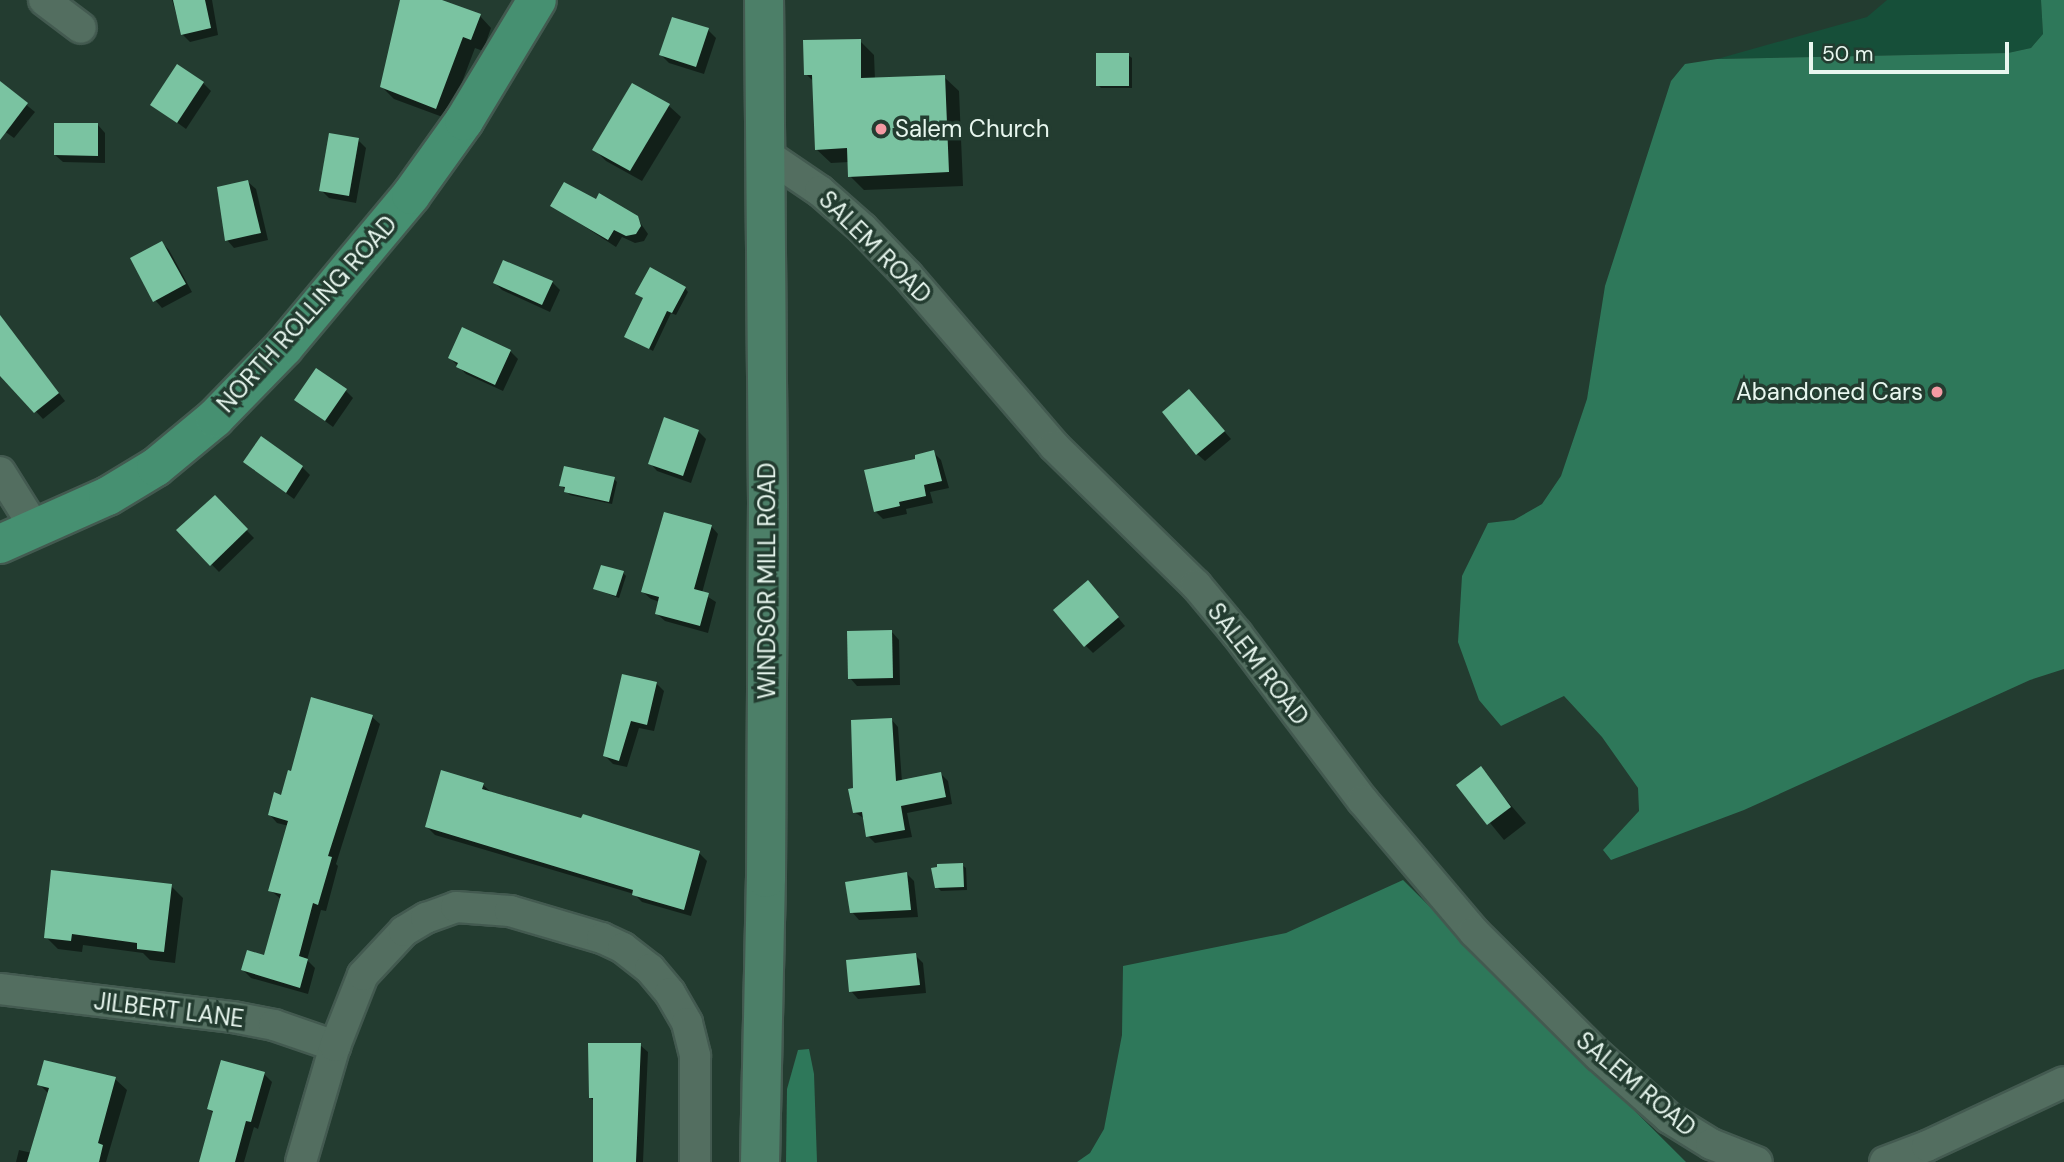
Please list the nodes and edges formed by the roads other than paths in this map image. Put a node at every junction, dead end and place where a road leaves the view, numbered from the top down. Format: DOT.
graph roads {
  1 [pos="44,0"];
  2 [pos="537,0"];
  3 [pos="764,0"];
  4 [pos="81,28"];
  5 [pos="764,153"];
  6 [pos="0,472"];
  7 [pos="35,528"];
  8 [pos="0,544"];
  9 [pos="0,989"];
  10 [pos="335,1045"];
  11 [pos="2064,1082"];
  12 [pos="301,1162"];
  13 [pos="695,1162"];
  14 [pos="760,1162"];
  15 [pos="1757,1162"];
  16 [pos="1885,1162"];
  1 -- 4 [label="street"];
  2 -- 7 [label="main road, NORTH ROLLING ROAD"];
  3 -- 5 [label="main road, WINDSOR MILL ROAD"];
  5 -- 14 [label="main road, WINDSOR MILL ROAD"];
  5 -- 15 [label="street, SALEM ROAD"];
  6 -- 7 [label="street"];
  7 -- 8 [label="main road, NORTH ROLLING ROAD"];
  9 -- 10 [label="street, JILBERT LANE"];
  10 -- 12 [label="street"];
  10 -- 13 [label="street"];
  11 -- 16 [label="street"];
}
